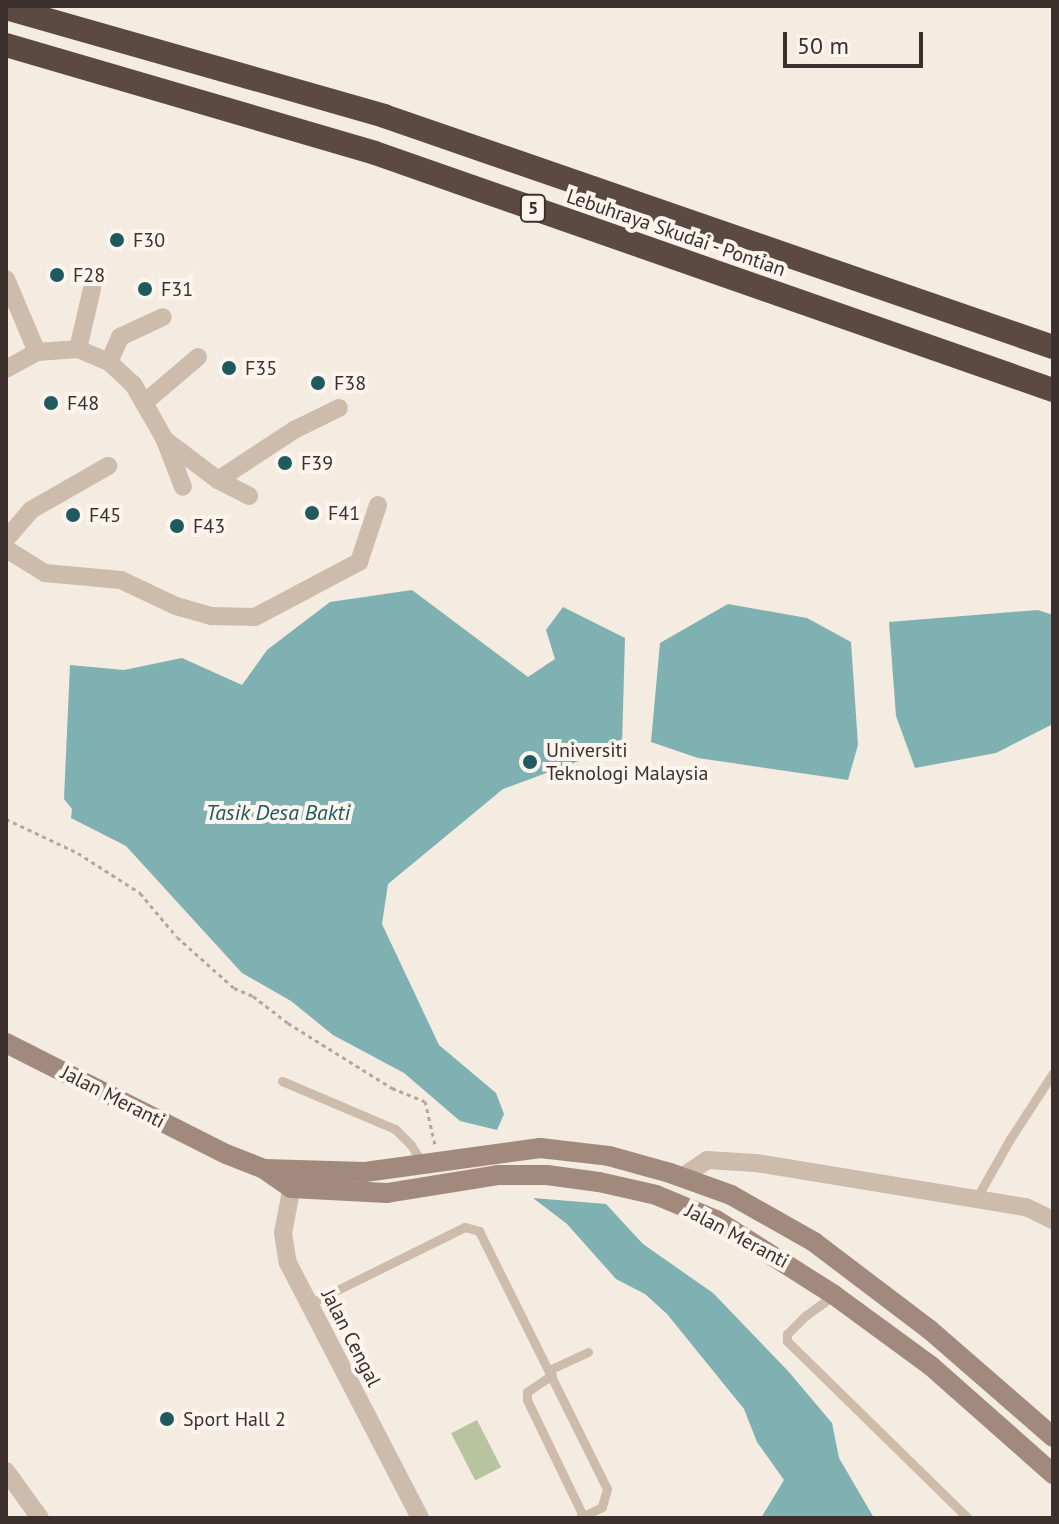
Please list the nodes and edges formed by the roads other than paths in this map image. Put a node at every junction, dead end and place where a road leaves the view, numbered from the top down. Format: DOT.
graph roads {
  1 [pos="6,8"];
  2 [pos="6,45"];
  3 [pos="6,279"];
  4 [pos="92,289"];
  5 [pos="163,317"];
  6 [pos="1053,347"];
  7 [pos="78,349"];
  8 [pos="37,352"];
  9 [pos="198,357"];
  10 [pos="109,362"];
  11 [pos="6,369"];
  12 [pos="1053,390"];
  13 [pos="144,403"];
  14 [pos="339,408"];
  15 [pos="165,440"];
  16 [pos="108,466"];
  17 [pos="218,480"];
  18 [pos="183,487"];
  19 [pos="249,496"];
  20 [pos="378,505"];
  21 [pos="6,539"];
  22 [pos="6,549"];
  23 [pos="6,1043"];
  24 [pos="1053,1073"];
  25 [pos="282,1081"];
  26 [pos="429,1163"];
  27 [pos="682,1177"];
  28 [pos="293,1178"];
  29 [pos="976,1199"];
  30 [pos="1053,1220"];
  31 [pos="834,1295"];
  32 [pos="309,1304"];
  33 [pos="588,1352"];
  34 [pos="550,1373"];
  35 [pos="1053,1437"];
  36 [pos="6,1471"];
  37 [pos="1053,1474"];
  38 [pos="581,1517"];
  39 [pos="40,1518"];
  40 [pos="420,1518"];
  41 [pos="968,1518"];
  1 -- 6 [label="highway, Lebuhraya Skudai - Pontian / 5"];
  2 -- 12 [label="highway, Lebuhraya Skudai - Pontian / 5"];
  3 -- 8 [label="street"];
  4 -- 7 [label="street"];
  5 -- 10 [label="street"];
  7 -- 8 [label="street"];
  7 -- 10 [label="street"];
  8 -- 11 [label="street"];
  9 -- 13 [label="street"];
  10 -- 13 [label="street"];
  13 -- 15 [label="street"];
  14 -- 17 [label="street"];
  15 -- 17 [label="street"];
  15 -- 18 [label="street"];
  16 -- 21 [label="street"];
  17 -- 19 [label="street"];
  20 -- 22 [label="street"];
  23 -- 28 [label="street, Jalan Meranti"];
  24 -- 29 [label="lane"];
  25 -- 26 [label="lane"];
  26 -- 27 [label="street, Jalan Meranti"];
  26 -- 28 [label="street, Jalan Meranti"];
  27 -- 29 [label="street"];
  27 -- 35 [label="street, Jalan Meranti"];
  28 -- 31 [label="street, Jalan Meranti"];
  28 -- 32 [label="street, Jalan Cengal"];
  29 -- 30 [label="street"];
  31 -- 37 [label="street, Jalan Meranti"];
  31 -- 41 [label="lane"];
  32 -- 34 [label="lane"];
  32 -- 40 [label="street, Jalan Cengal"];
  33 -- 34 [label="lane"];
  34 -- 38 [label="lane"];
  34 -- 38 [label="lane"];
  36 -- 39 [label="street"];
}
